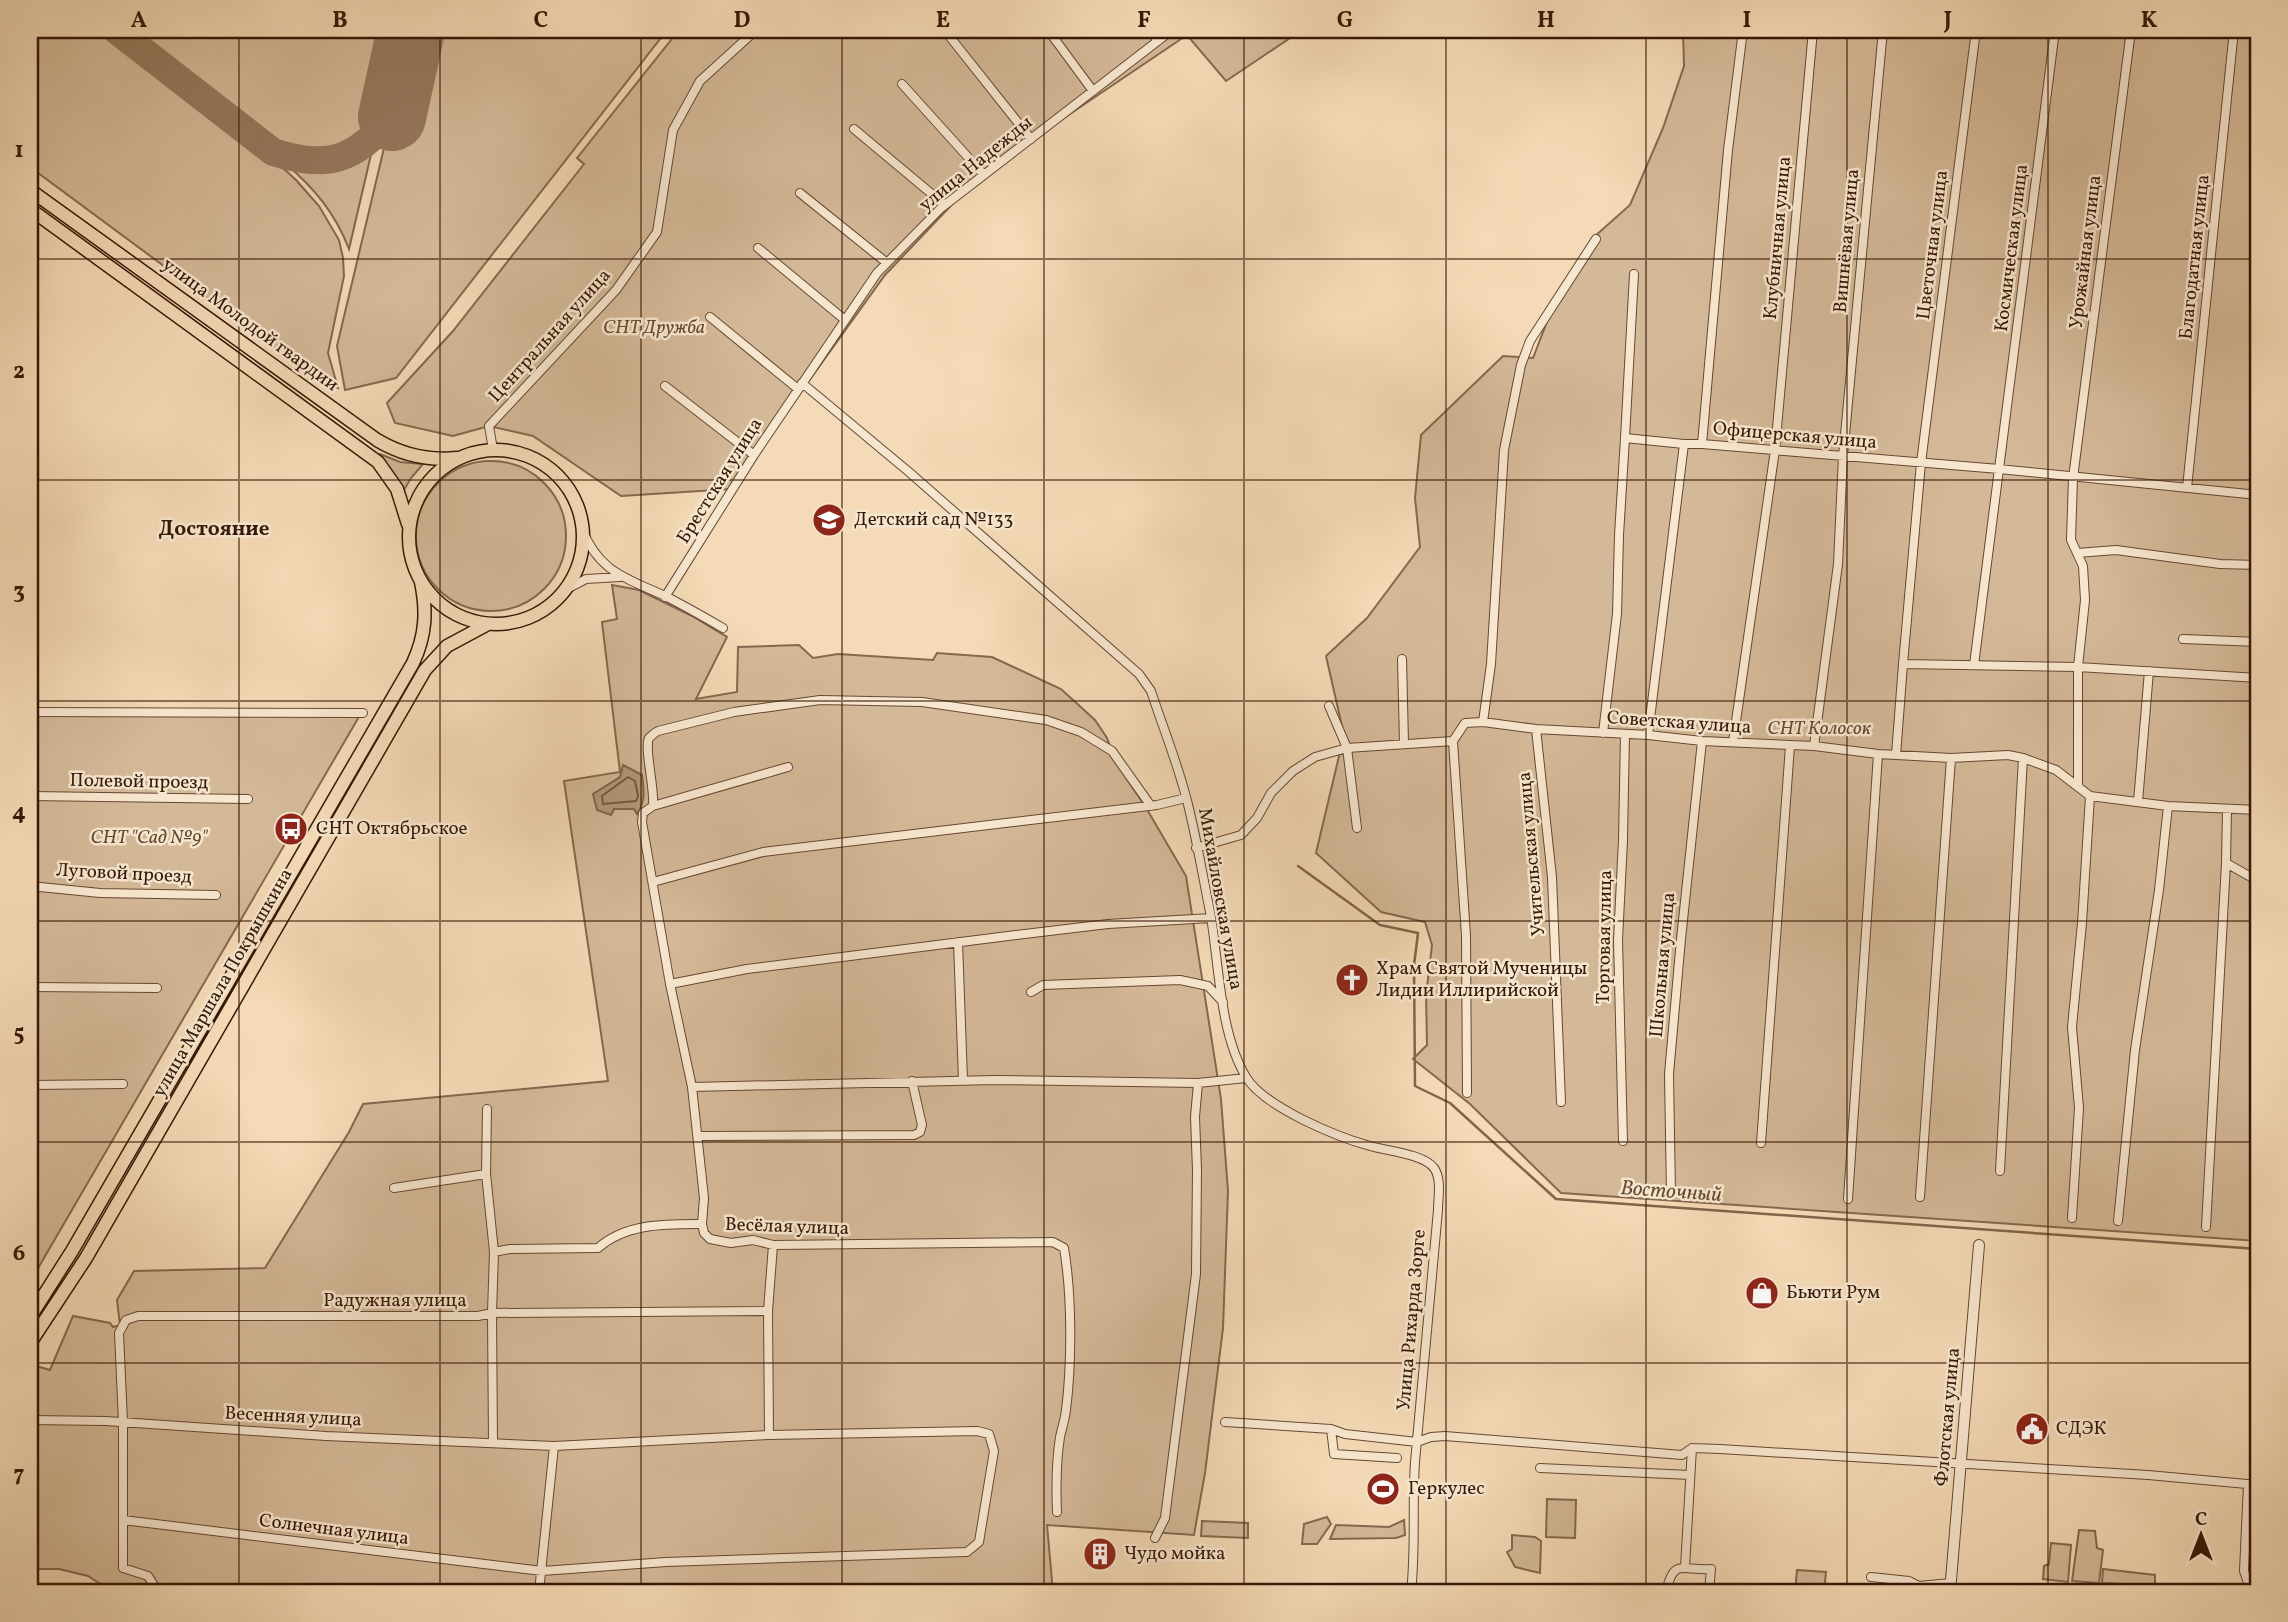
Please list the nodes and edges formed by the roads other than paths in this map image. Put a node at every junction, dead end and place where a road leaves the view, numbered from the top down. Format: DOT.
graph roads {
  1 [pos="756,30"];
  2 [pos="1048,30"];
  3 [pos="1150,30"];
  4 [pos="1172,30"];
  5 [pos="1743,30"];
  6 [pos="1813,30"];
  7 [pos="1883,30"];
  8 [pos="1976,30"];
  9 [pos="2055,30"];
  10 [pos="2131,30"];
  11 [pos="2234,30"];
  12 [pos="946,32"];
  13 [pos="1158,41"];
  14 [pos="902,84"];
  15 [pos="1093,91"];
  16 [pos="854,128"];
  17 [pos="1031,139"];
  18 [pos="984,175"];
  19 [pos="30,190"];
  20 [pos="800,193"];
  21 [pos="945,205"];
  22 [pos="30,209"];
  23 [pos="1596,239"];
  24 [pos="758,248"];
  25 [pos="887,263"];
  26 [pos="1634,274"];
  27 [pos="710,317"];
  28 [pos="845,320"];
  29 [pos="800,386"];
  30 [pos="665,387"];
  31 [pos="1625,438"];
  32 [pos="1684,444"];
  33 [pos="1702,444"];
  34 [pos="493,450"];
  35 [pos="1775,450"];
  36 [pos="754,455"];
  37 [pos="1843,456"];
  38 [pos="461,458"];
  39 [pos="1922,463"];
  40 [pos="1999,469"];
  41 [pos="2073,478"];
  42 [pos="2188,488"];
  43 [pos="2258,495"];
  44 [pos="409,529"];
  45 [pos="582,529"];
  46 [pos="2077,552"];
  47 [pos="2258,565"];
  48 [pos="620,577"];
  49 [pos="421,582"];
  50 [pos="565,590"];
  51 [pos="665,597"];
  52 [pos="488,624"];
  53 [pos="723,628"];
  54 [pos="2183,639"];
  55 [pos="2258,642"];
  56 [pos="1402,659"];
  57 [pos="1903,664"];
  58 [pos="1974,664"];
  59 [pos="2078,667"];
  60 [pos="2148,671"];
  61 [pos="2258,678"];
  62 [pos="1329,706"];
  63 [pos="30,712"];
  64 [pos="363,713"];
  65 [pos="1483,722"];
  66 [pos="1536,729"];
  67 [pos="1603,733"];
  68 [pos="1625,734"];
  69 [pos="1648,735"];
  70 [pos="1452,741"];
  71 [pos="1702,741"];
  72 [pos="1404,743"];
  73 [pos="1733,743"];
  74 [pos="1790,746"];
  75 [pos="1814,746"];
  76 [pos="1347,748"];
  77 [pos="1878,754"];
  78 [pos="1896,755"];
  79 [pos="1951,758"];
  80 [pos="2022,758"];
  81 [pos="788,766"];
  82 [pos="2078,785"];
  83 [pos="30,796"];
  84 [pos="2090,796"];
  85 [pos="1186,798"];
  86 [pos="248,799"];
  87 [pos="2138,802"];
  88 [pos="653,806"];
  89 [pos="1151,806"];
  90 [pos="2168,806"];
  91 [pos="2227,810"];
  92 [pos="2258,810"];
  93 [pos="1357,828"];
  94 [pos="1196,848"];
  95 [pos="2226,863"];
  96 [pos="653,881"];
  97 [pos="2258,881"];
  98 [pos="30,886"];
  99 [pos="216,895"];
  100 [pos="1211,918"];
  101 [pos="958,942"];
  102 [pos="670,984"];
  103 [pos="30,987"];
  104 [pos="157,988"];
  105 [pos="1031,992"];
  106 [pos="1223,1002"];
  107 [pos="1246,1078"];
  108 [pos="963,1080"];
  109 [pos="912,1081"];
  110 [pos="1198,1083"];
  111 [pos="123,1084"];
  112 [pos="30,1085"];
  113 [pos="692,1087"];
  114 [pos="1467,1093"];
  115 [pos="1562,1102"];
  116 [pos="487,1109"];
  117 [pos="699,1136"];
  118 [pos="1623,1141"];
  119 [pos="1760,1143"];
  120 [pos="2000,1171"];
  121 [pos="485,1174"];
  122 [pos="394,1188"];
  123 [pos="1671,1194"];
  124 [pos="1920,1197"];
  125 [pos="1848,1199"];
  126 [pos="2072,1218"];
  127 [pos="2118,1220"];
  128 [pos="702,1224"];
  129 [pos="2206,1227"];
  130 [pos="772,1245"];
  131 [pos="1979,1245"];
  132 [pos="494,1252"];
  133 [pos="768,1311"];
  134 [pos="492,1313"];
  135 [pos="30,1317"];
  136 [pos="30,1343"];
  137 [pos="30,1420"];
  138 [pos="122,1422"];
  139 [pos="1225,1422"];
  140 [pos="1331,1429"];
  141 [pos="769,1435"];
  142 [pos="493,1443"];
  143 [pos="1417,1443"];
  144 [pos="554,1446"];
  145 [pos="1692,1448"];
  146 [pos="1398,1458"];
  147 [pos="1962,1465"];
  148 [pos="1540,1468"];
  149 [pos="1690,1475"];
  150 [pos="2248,1484"];
  151 [pos="2258,1485"];
  152 [pos="1057,1512"];
  153 [pos="123,1520"];
  154 [pos="1155,1538"];
  155 [pos="1685,1567"];
  156 [pos="542,1571"];
  157 [pos="1871,1577"];
  158 [pos="1909,1581"];
  159 [pos="1951,1588"];
  160 [pos="158,1592"];
  161 [pos="539,1592"];
  162 [pos="1411,1592"];
  163 [pos="1665,1592"];
  164 [pos="1709,1592"];
  165 [pos="1908,1592"];
  166 [pos="2251,1592"];
  1 -- 34 [label="street, Центральная улица"];
  2 -- 15 [label="street"];
  3 -- 13 [label="street"];
  4 -- 13 [label="street, улица Надежды"];
  5 -- 33 [label="street, Офицерская улица"];
  6 -- 35 [label="street, Клубничная улица"];
  7 -- 37 [label="street, Вишнёвая улица"];
  8 -- 39 [label="street, Цветочная улица"];
  9 -- 40 [label="street, Космическая улица"];
  10 -- 41 [label="street, Урожайная улица"];
  11 -- 42 [label="street, Благодатная улица"];
  12 -- 17 [label="street"];
  13 -- 15 [label="street, улица Надежды"];
  14 -- 18 [label="street"];
  15 -- 17 [label="street, улица Надежды"];
  16 -- 21 [label="street"];
  17 -- 18 [label="street, улица Надежды"];
  18 -- 21 [label="street, улица Надежды"];
  19 -- 38 [label="main road, улица Молодой гвардии"];
  20 -- 25 [label="street"];
  21 -- 25 [label="street, улица Надежды"];
  22 -- 44 [label="main road, улица Молодой гвардии"];
  23 -- 65 [label="street"];
  24 -- 28 [label="street"];
  25 -- 28 [label="street, улица Надежды"];
  26 -- 31 [label="street"];
  27 -- 29 [label="street, Михайловская улица"];
  28 -- 29 [label="street, улица Надежды"];
  29 -- 36 [label="street, Брестская улица"];
  29 -- 85 [label="street, Михайловская улица"];
  30 -- 36 [label="street"];
  31 -- 32 [label="street"];
  31 -- 67 [label="street"];
  32 -- 33 [label="street"];
  32 -- 69 [label="street"];
  33 -- 35 [label="street, Офицерская улица"];
  34 -- 38 [label="main road"];
  34 -- 45 [label="main road"];
  35 -- 37 [label="street, Офицерская улица"];
  35 -- 73 [label="street, Клубничная улица"];
  36 -- 51 [label="street, Брестская улица"];
  37 -- 39 [label="street, Офицерская улица"];
  37 -- 75 [label="street, Вишнёвая улица"];
  38 -- 44 [label="main road"];
  39 -- 40 [label="street, Офицерская улица"];
  39 -- 57 [label="street, Цветочная улица"];
  40 -- 41 [label="street, Офицерская улица"];
  40 -- 58 [label="street, Космическая улица"];
  41 -- 42 [label="street, Офицерская улица"];
  41 -- 46 [label="street, Урожайная улица"];
  42 -- 43 [label="street, Офицерская улица"];
  44 -- 49 [label="main road"];
  45 -- 48 [label="street"];
  45 -- 50 [label="main road"];
  46 -- 47 [label="street"];
  46 -- 59 [label="street, Урожайная улица"];
  48 -- 50 [label="street"];
  48 -- 51 [label="street"];
  49 -- 52 [label="main road"];
  49 -- 135 [label="main road, улица Маршала Покрышкина"];
  50 -- 52 [label="main road"];
  51 -- 53 [label="street"];
  52 -- 136 [label="main road, улица Маршала Покрышкина"];
  54 -- 55 [label="street"];
  56 -- 72 [label="street"];
  57 -- 58 [label="street"];
  57 -- 78 [label="street, Цветочная улица"];
  58 -- 59 [label="street"];
  59 -- 60 [label="street"];
  59 -- 82 [label="street, Урожайная улица"];
  60 -- 61 [label="street"];
  60 -- 87 [label="street"];
  62 -- 76 [label="street"];
  63 -- 64 [label="street"];
  65 -- 66 [label="street, Советская улица"];
  65 -- 70 [label="street"];
  66 -- 67 [label="street, Советская улица"];
  66 -- 115 [label="street, Учительская улица"];
  67 -- 68 [label="street, Советская улица"];
  68 -- 69 [label="street, Советская улица"];
  68 -- 118 [label="street, Торговая улица"];
  69 -- 71 [label="street, Советская улица"];
  70 -- 72 [label="street"];
  70 -- 114 [label="street"];
  71 -- 73 [label="street, Советская улица"];
  71 -- 123 [label="street, Школьная улица"];
  72 -- 76 [label="street"];
  73 -- 74 [label="street, Советская улица"];
  74 -- 75 [label="street, Советская улица"];
  74 -- 119 [label="street"];
  75 -- 77 [label="street, Советская улица"];
  76 -- 93 [label="street"];
  76 -- 94 [label="street"];
  77 -- 78 [label="street, Советская улица"];
  77 -- 125 [label="street"];
  78 -- 79 [label="street, Советская улица"];
  79 -- 80 [label="street, Советская улица"];
  79 -- 124 [label="street"];
  80 -- 82 [label="street, Советская улица"];
  80 -- 120 [label="street"];
  81 -- 88 [label="street"];
  82 -- 84 [label="street, Советская улица"];
  83 -- 86 [label="street, Полевой проезд"];
  84 -- 87 [label="street"];
  84 -- 126 [label="street"];
  85 -- 89 [label="street"];
  85 -- 94 [label="street, Михайловская улица"];
  87 -- 90 [label="street"];
  88 -- 89 [label="street"];
  88 -- 96 [label="street"];
  89 -- 96 [label="street"];
  90 -- 91 [label="street"];
  90 -- 127 [label="street"];
  91 -- 92 [label="street"];
  91 -- 95 [label="street"];
  94 -- 100 [label="street, Михайловская улица"];
  95 -- 97 [label="street"];
  95 -- 129 [label="street"];
  96 -- 102 [label="street"];
  98 -- 99 [label="street, Луговой проезд"];
  100 -- 101 [label="street"];
  100 -- 106 [label="street, Михайловская улица"];
  101 -- 102 [label="street"];
  101 -- 108 [label="street"];
  102 -- 113 [label="street"];
  103 -- 104 [label="street"];
  105 -- 106 [label="street"];
  106 -- 107 [label="street, Михайловская улица"];
  107 -- 110 [label="street"];
  107 -- 143 [label="street, Улица Рихарда Зорге"];
  108 -- 109 [label="street"];
  108 -- 110 [label="street"];
  109 -- 113 [label="street"];
  109 -- 117 [label="street"];
  110 -- 154 [label="street"];
  111 -- 112 [label="street"];
  113 -- 117 [label="street"];
  116 -- 121 [label="street"];
  117 -- 128 [label="street"];
  121 -- 122 [label="street"];
  121 -- 132 [label="street"];
  128 -- 130 [label="street, Весёлая улица"];
  128 -- 132 [label="street, Весёлая улица"];
  130 -- 133 [label="street"];
  130 -- 152 [label="street, Весёлая улица"];
  131 -- 147 [label="street, Флотская улица"];
  132 -- 134 [label="street"];
  133 -- 134 [label="street, Радужная улица"];
  133 -- 141 [label="street"];
  134 -- 138 [label="street, Радужная улица"];
  134 -- 142 [label="street"];
  137 -- 138 [label="street, Весенняя улица"];
  138 -- 142 [label="street, Весенняя улица"];
  138 -- 153 [label="street"];
  139 -- 140 [label="street"];
  140 -- 143 [label="street"];
  140 -- 146 [label="street"];
  141 -- 144 [label="street, Весенняя улица"];
  141 -- 156 [label="street, Солнечная улица"];
  142 -- 144 [label="street, Весенняя улица"];
  143 -- 145 [label="street"];
  143 -- 162 [label="street"];
  144 -- 156 [label="street"];
  145 -- 147 [label="street"];
  145 -- 149 [label="street"];
  147 -- 150 [label="street"];
  147 -- 159 [label="street, Флотская улица"];
  148 -- 149 [label="street"];
  149 -- 155 [label="street"];
  150 -- 151 [label="street"];
  150 -- 166 [label="street"];
  153 -- 156 [label="street, Солнечная улица"];
  153 -- 160 [label="street"];
  155 -- 163 [label="street"];
  155 -- 164 [label="street"];
  156 -- 161 [label="street"];
  157 -- 158 [label="street"];
  158 -- 159 [label="street"];
  158 -- 165 [label="street"];
}
